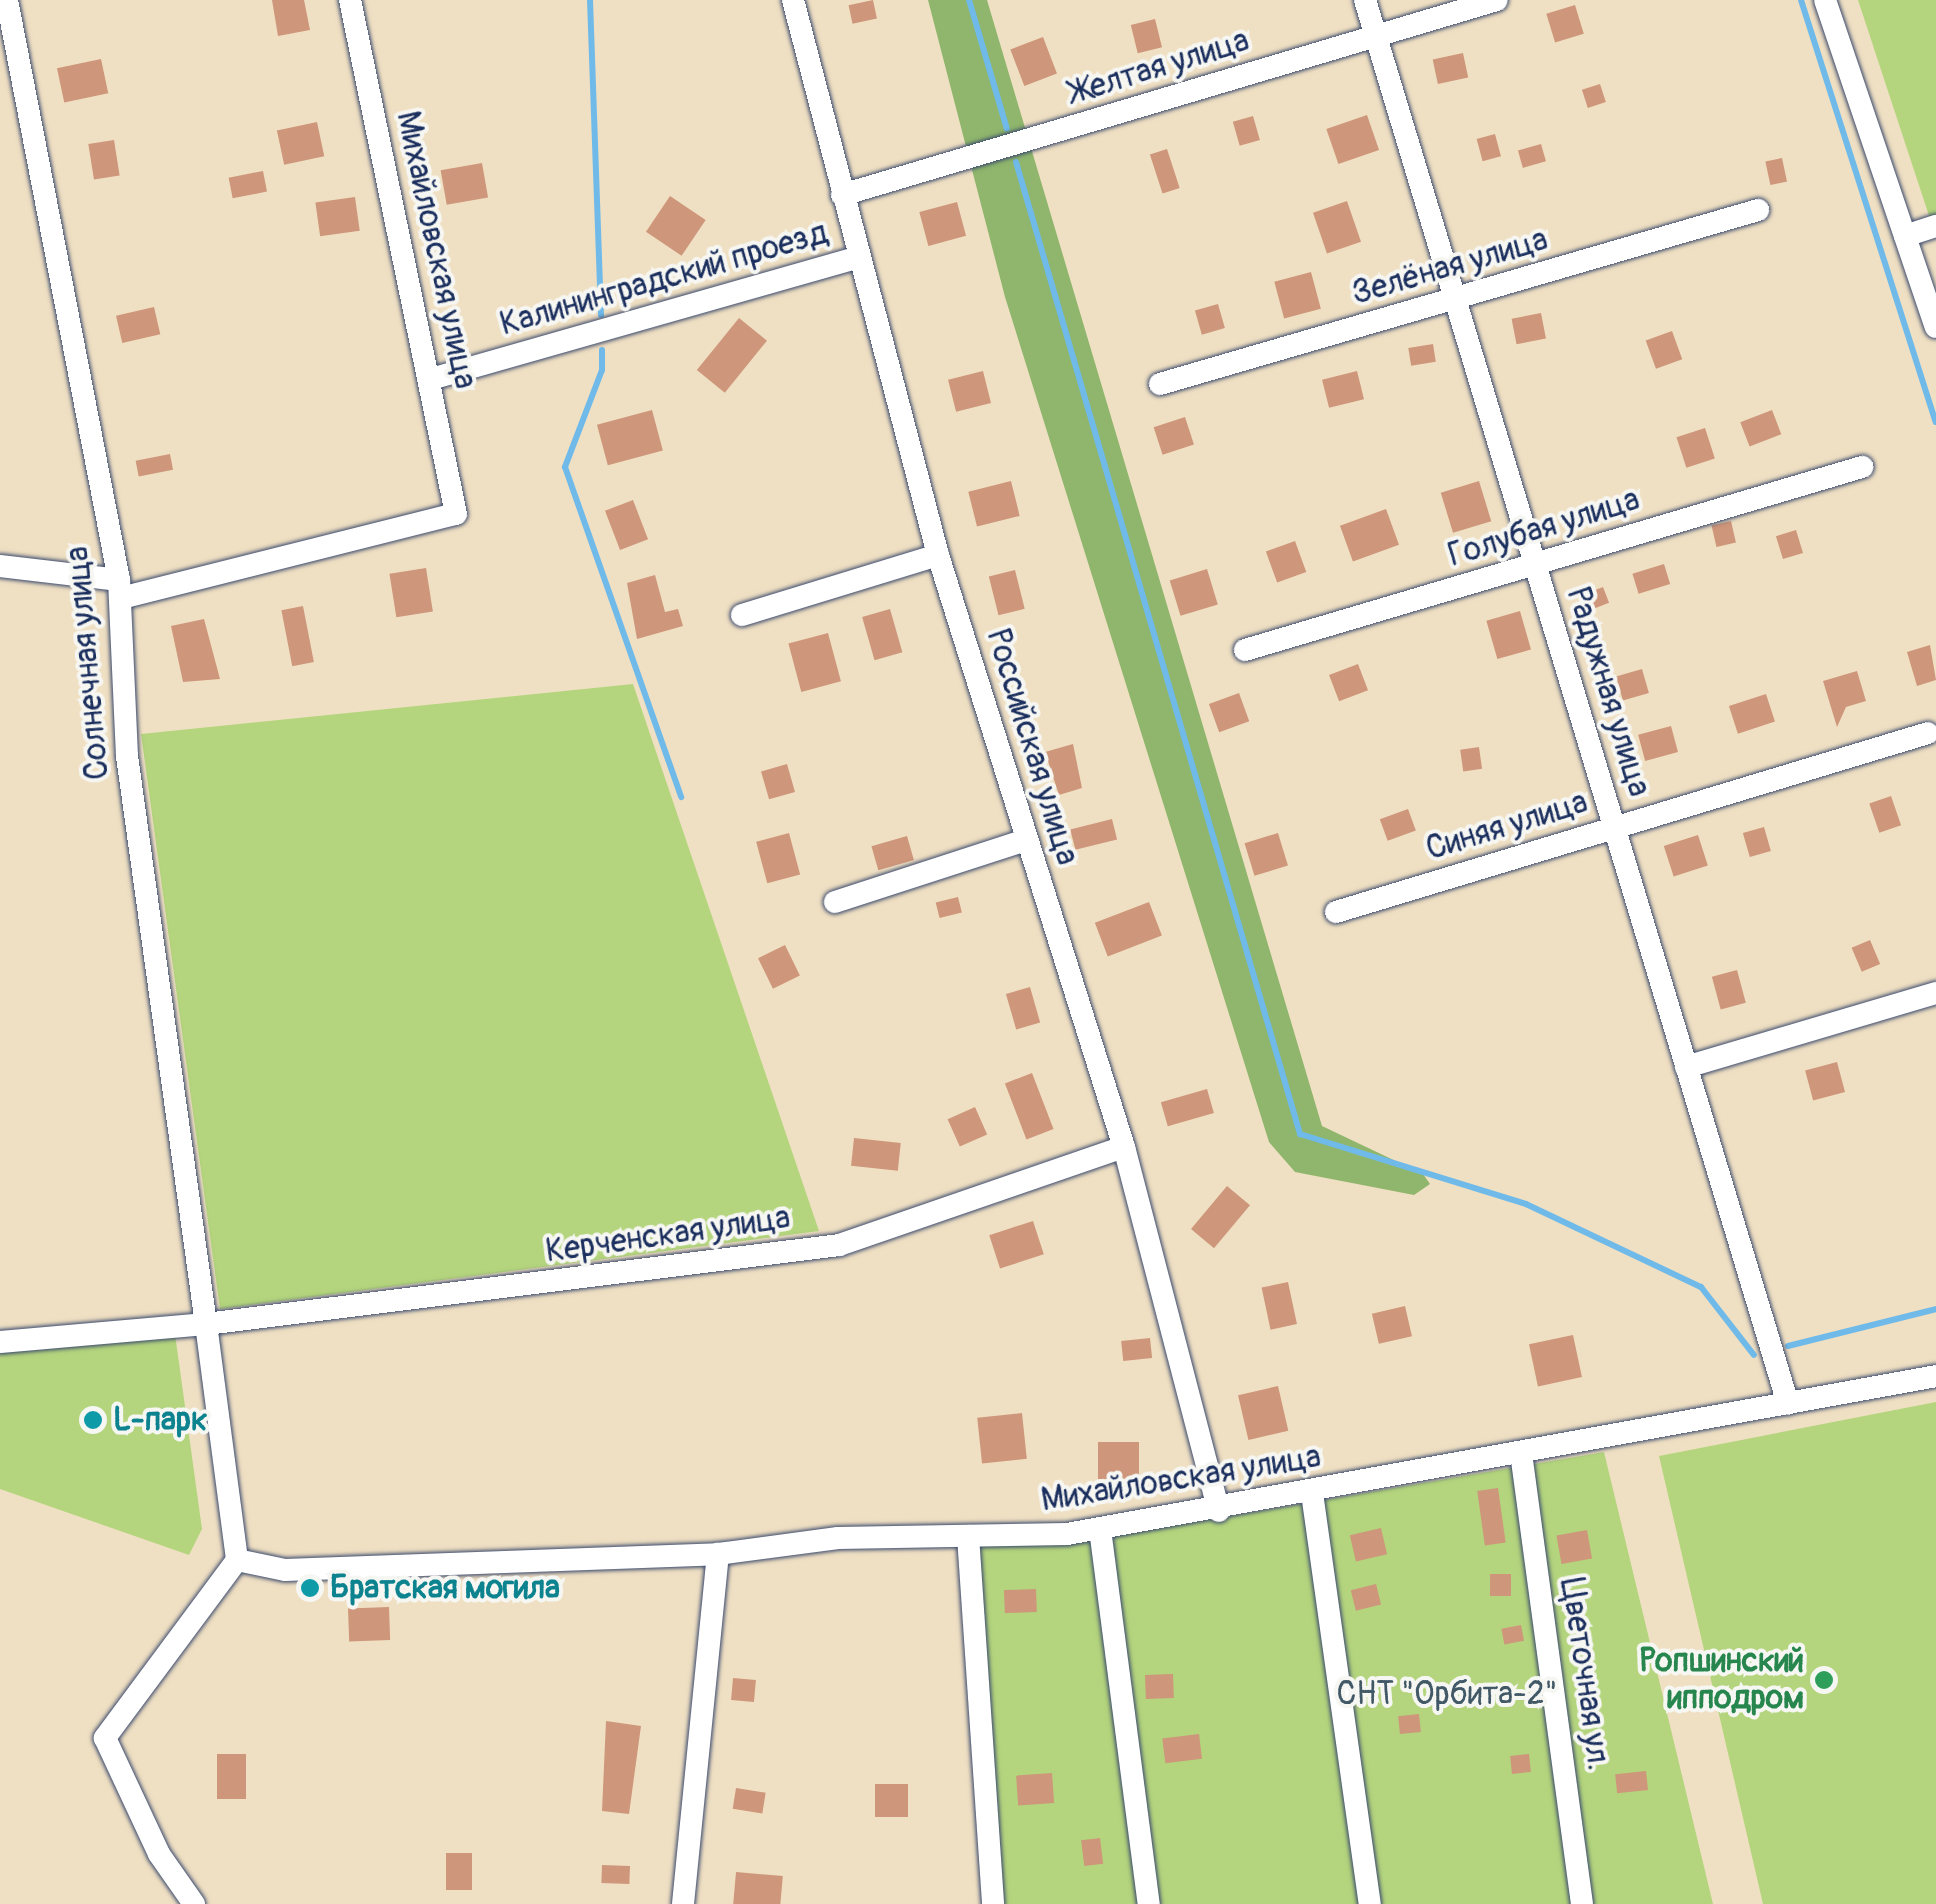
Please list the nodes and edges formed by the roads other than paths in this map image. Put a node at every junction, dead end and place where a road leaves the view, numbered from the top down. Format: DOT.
graph roads {
  1 [pos="7,0"];
  2 [pos="350,0"];
  3 [pos="793,0"];
  4 [pos="1365,0"];
  5 [pos="1497,0"];
  6 [pos="1824,0"];
  7 [pos="1376,36"];
  8 [pos="842,195"];
  9 [pos="1758,210"];
  10 [pos="1936,226"];
  11 [pos="1904,236"];
  12 [pos="858,257"];
  13 [pos="1456,300"];
  14 [pos="1936,327"];
  15 [pos="431,379"];
  16 [pos="1160,384"];
  17 [pos="1862,467"];
  18 [pos="938,555"];
  19 [pos="1535,565"];
  20 [pos="0,566"];
  21 [pos="120,589"];
  22 [pos="742,614"];
  23 [pos="1245,650"];
  24 [pos="1928,733"];
  25 [pos="1614,827"];
  26 [pos="1026,840"];
  27 [pos="835,902"];
  28 [pos="1336,912"];
  29 [pos="1936,992"];
  30 [pos="1686,1067"];
  31 [pos="1124,1147"];
  32 [pos="206,1324"];
  33 [pos="0,1342"];
  34 [pos="1936,1376"];
  35 [pos="1788,1404"];
  36 [pos="1522,1453"];
  37 [pos="1312,1493"];
  38 [pos="1219,1511"];
  39 [pos="1100,1529"];
  40 [pos="968,1536"];
  41 [pos="718,1554"];
  42 [pos="237,1560"];
  43 [pos="194,1904"];
  44 [pos="683,1904"];
  45 [pos="992,1904"];
  46 [pos="1149,1904"];
  47 [pos="1370,1904"];
  48 [pos="1582,1904"];
  1 -- 21 [label="street, Солнечная улица"];
  2 -- 15 [label="street, Михайловская улица"];
  3 -- 8 [label="street, Российская улица"];
  4 -- 7 [label="street, Радужная улица"];
  5 -- 7 [label="street, Желтая улица"];
  6 -- 11 [label="street"];
  7 -- 8 [label="street, Желтая улица"];
  7 -- 13 [label="street, Радужная улица"];
  8 -- 12 [label="street, Российская улица"];
  9 -- 13 [label="street, Зелёная улица"];
  10 -- 11 [label="street"];
  11 -- 14 [label="street"];
  12 -- 15 [label="street, Калининградский проезд"];
  12 -- 18 [label="street, Российская улица"];
  13 -- 16 [label="street, Зелёная улица"];
  13 -- 19 [label="street, Радужная улица"];
  15 -- 21 [label="street, Михайловская улица"];
  17 -- 19 [label="street, Голубая улица"];
  18 -- 22 [label="street"];
  18 -- 26 [label="street, Российская улица"];
  19 -- 23 [label="street, Голубая улица"];
  19 -- 25 [label="street, Радужная улица"];
  20 -- 21 [label="street"];
  21 -- 32 [label="street, Солнечная улица"];
  24 -- 25 [label="street, Синяя улица"];
  25 -- 28 [label="street, Синяя улица"];
  25 -- 30 [label="street, Радужная улица"];
  26 -- 27 [label="street"];
  26 -- 31 [label="street, Российская улица"];
  29 -- 30 [label="street"];
  30 -- 35 [label="street, Радужная улица"];
  31 -- 32 [label="street, Керченская улица"];
  31 -- 38 [label="street, Российская улица"];
  32 -- 33 [label="street, Керченская улица"];
  32 -- 42 [label="street, Солнечная улица"];
  34 -- 35 [label="street, Михайловская улица"];
  35 -- 36 [label="street, Михайловская улица"];
  36 -- 37 [label="street, Михайловская улица"];
  36 -- 48 [label="street, Цветочная ул."];
  37 -- 38 [label="street, Михайловская улица"];
  37 -- 47 [label="street"];
  38 -- 39 [label="street, Михайловская улица"];
  39 -- 40 [label="street, Михайловская улица"];
  39 -- 46 [label="street"];
  40 -- 41 [label="street, Михайловская улица"];
  40 -- 45 [label="street"];
  41 -- 42 [label="street, Михайловская улица"];
  41 -- 44 [label="street"];
  42 -- 43 [label="street"];
}
